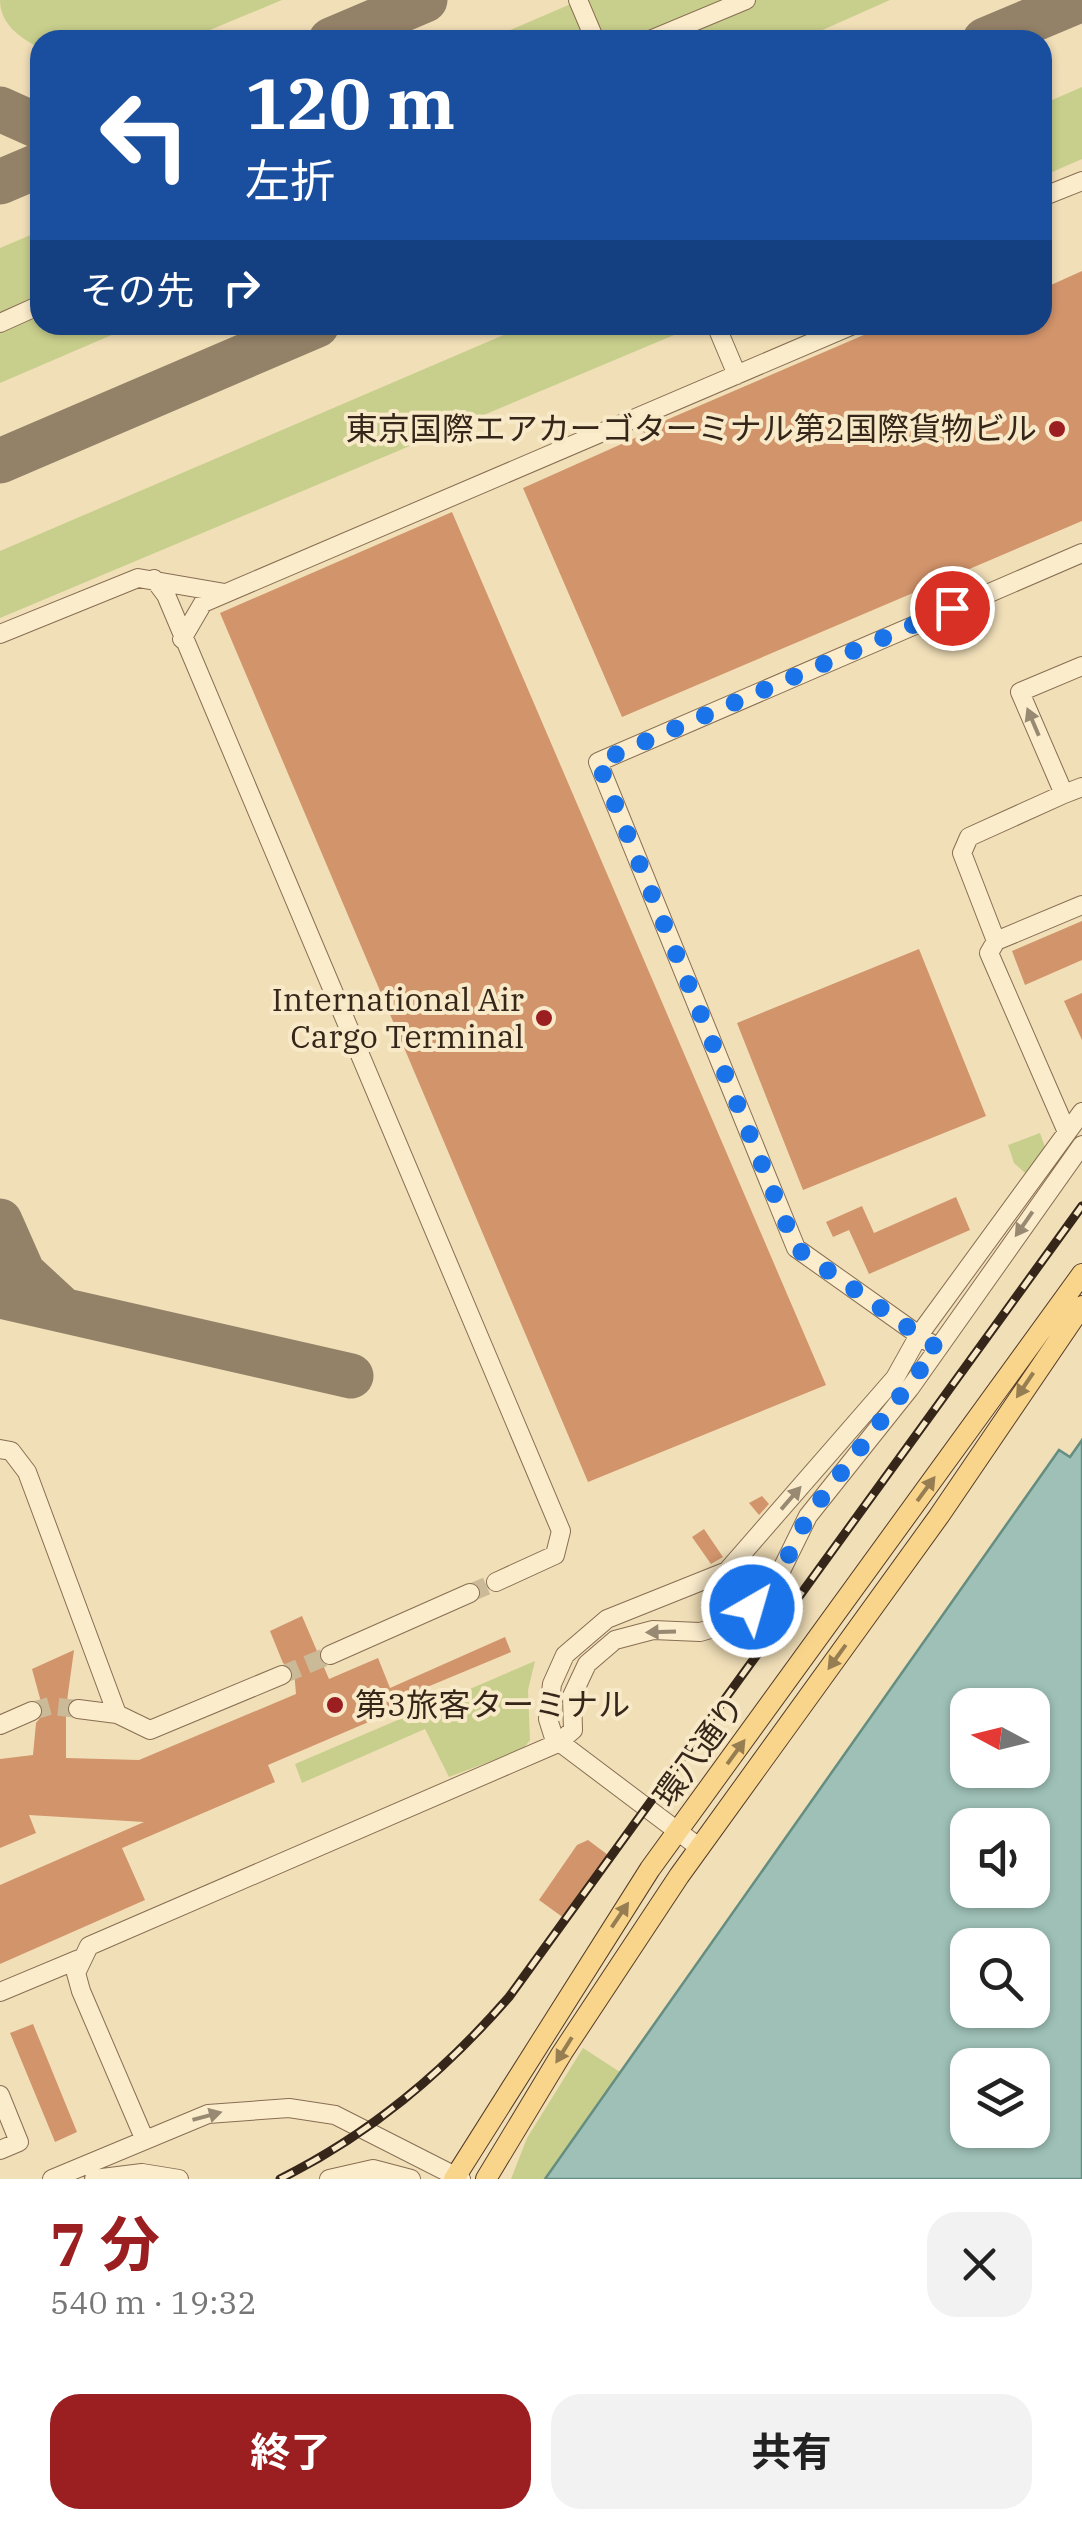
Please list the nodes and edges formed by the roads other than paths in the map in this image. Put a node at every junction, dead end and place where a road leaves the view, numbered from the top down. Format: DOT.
graph roads {
  1 [pos="578,0"];
  2 [pos="746,0"];
  3 [pos="592,30"];
  4 [pos="674,30"];
  5 [pos="1082,180"];
  6 [pos="1052,194"];
  7 [pos="30,310"];
  8 [pos="0,323"];
  9 [pos="720,335"];
  10 [pos="830,335"];
  11 [pos="737,376"];
  12 [pos="1082,553"];
  13 [pos="154,579"];
  14 [pos="226,593"];
  15 [pos="0,634"];
  16 [pos="182,639"];
  17 [pos="1082,666"];
  18 [pos="1073,790"];
  19 [pos="1082,904"];
  20 [pos="996,941"];
  21 [pos="1082,1112"];
  22 [pos="1067,1132"];
  23 [pos="1082,1145"];
  24 [pos="1082,1274"];
  25 [pos="1082,1306"];
  26 [pos="919,1335"];
  27 [pos="937,1348"];
  28 [pos="0,1449"];
  29 [pos="496,1582"];
  30 [pos="470,1593"];
  31 [pos="330,1655"];
  32 [pos="282,1675"];
  33 [pos="78,1709"];
  34 [pos="32,1711"];
  35 [pos="118,1714"];
  36 [pos="0,1725"];
  37 [pos="558,1743"];
  38 [pos="678,1831"];
  39 [pos="700,1848"];
  40 [pos="79,1959"];
  41 [pos="0,1992"];
  42 [pos="0,2096"];
  43 [pos="144,2138"];
  44 [pos="0,2150"];
  45 [pos="458,2177"];
  46 [pos="52,2179"];
  47 [pos="94,2179"];
  48 [pos="178,2179"];
  49 [pos="329,2179"];
  50 [pos="411,2179"];
  51 [pos="486,2179"];
  1 -- 3 [label="street"];
  2 -- 4 [label="street"];
  5 -- 6 [label="street"];
  7 -- 8 [label="street"];
  9 -- 11 [label="street"];
  10 -- 11 [label="street"];
  11 -- 14 [label="street"];
  12 -- 26 [label="street"];
  13 -- 14 [label="street"];
  13 -- 15 [label="street"];
  13 -- 16 [label="street"];
  14 -- 16 [label="street"];
  16 -- 29 [label="street"];
  18 -- 17 [label="street, one-way"];
  18 -- 20 [label="street"];
  19 -- 20 [label="street"];
  20 -- 22 [label="street"];
  21 -- 22 [label="street"];
  22 -- 26 [label="street"];
  23 -- 27 [label="street, one-way"];
  38 -- 24 [label="main road, 環八通り, one-way"];
  25 -- 39 [label="main road, 環八通り, one-way"];
  26 -- 27 [label="street"];
  37 -- 26 [label="street, one-way"];
  27 -- 37 [label="street, one-way"];
  28 -- 35 [label="street"];
  30 -- 31 [label="street"];
  32 -- 35 [label="street"];
  33 -- 35 [label="street"];
  34 -- 36 [label="street"];
  37 -- 38 [label="street"];
  37 -- 40 [label="street"];
  38 -- 39 [label="street"];
  45 -- 38 [label="main road, 環八通り, one-way"];
  39 -- 51 [label="main road, 環八通り, one-way"];
  40 -- 41 [label="street"];
  40 -- 43 [label="street"];
  42 -- 44 [label="street"];
  43 -- 45 [label="street, one-way"];
  43 -- 46 [label="street"];
  47 -- 48 [label="street"];
  49 -- 50 [label="street"];
}
